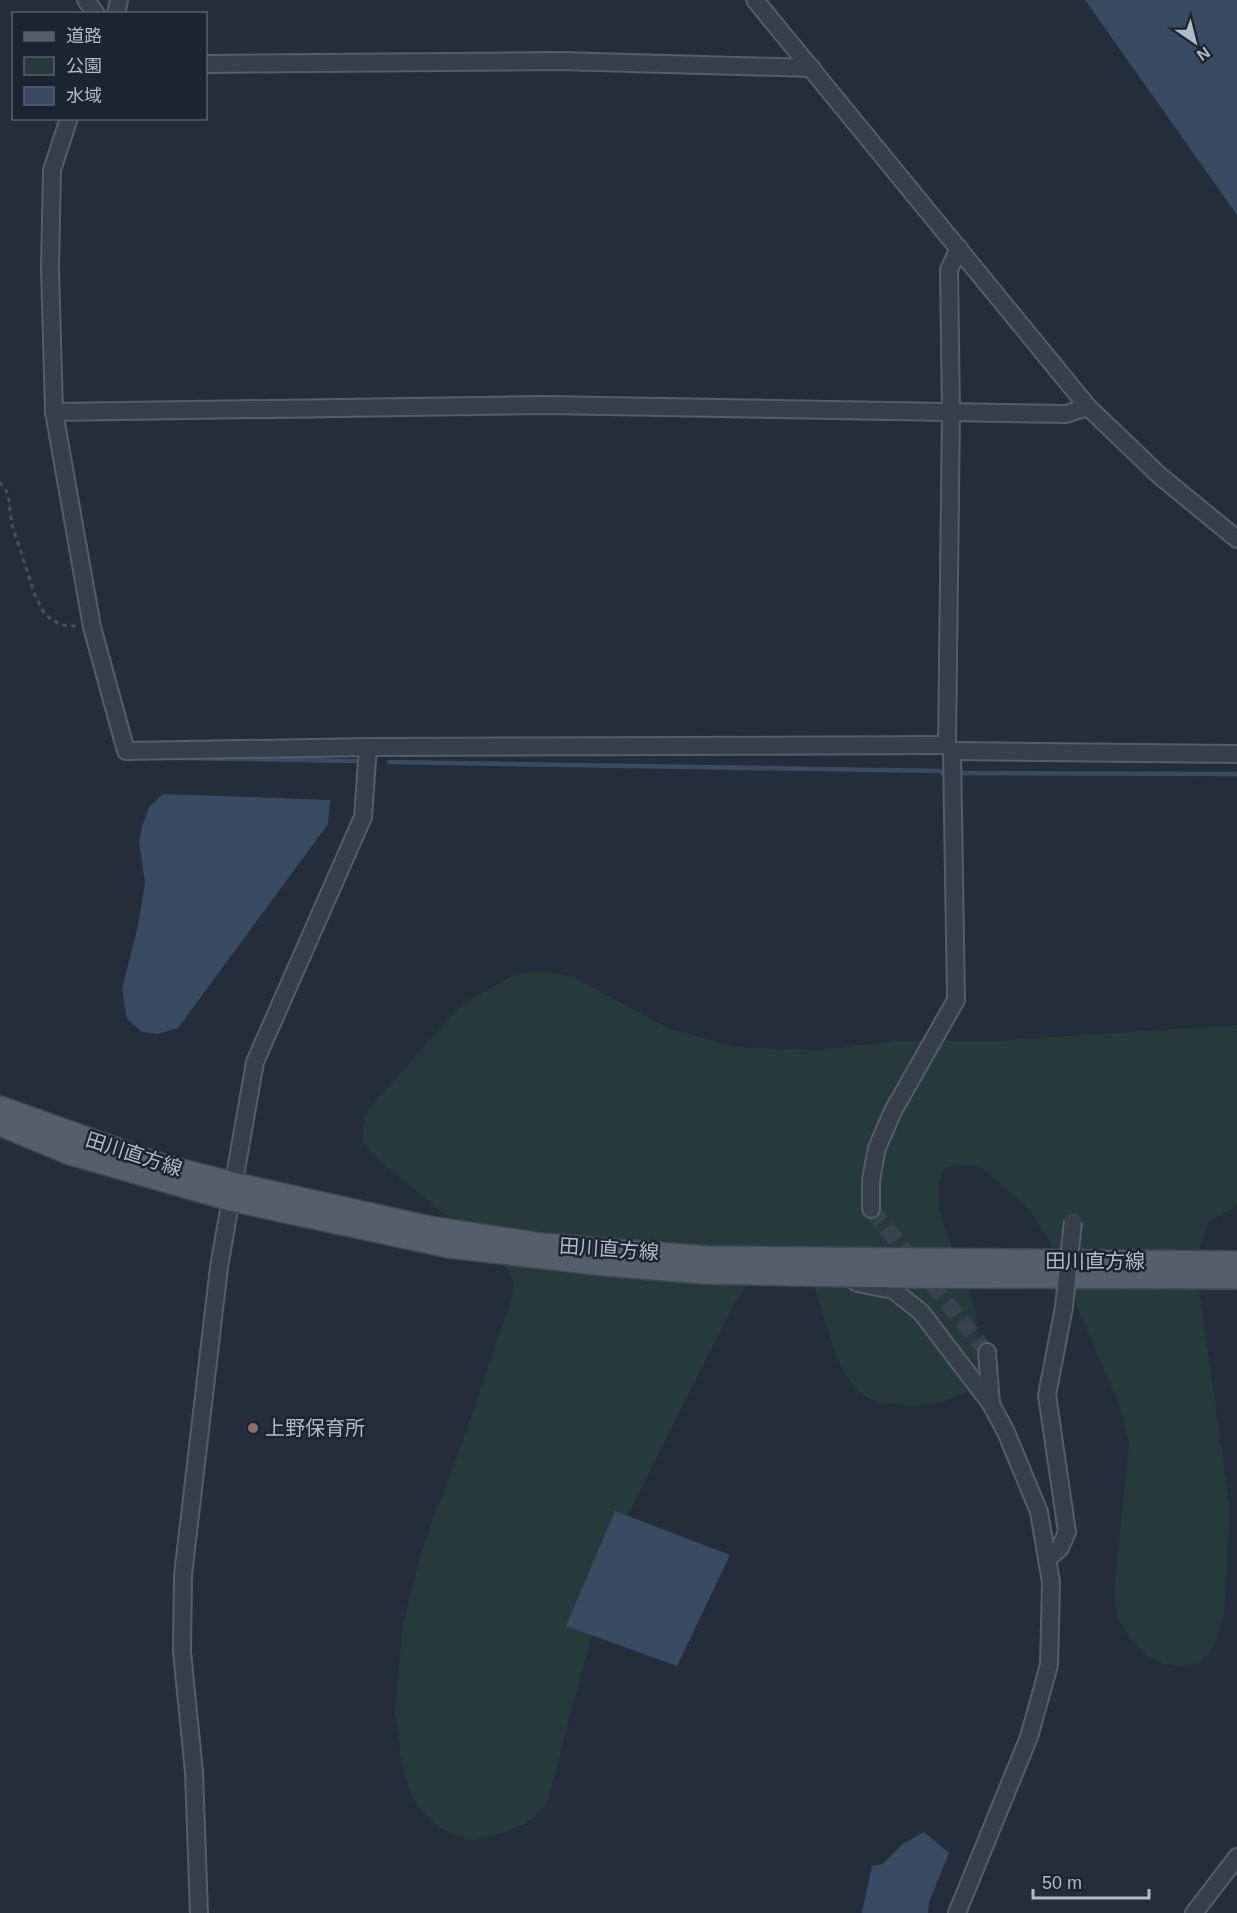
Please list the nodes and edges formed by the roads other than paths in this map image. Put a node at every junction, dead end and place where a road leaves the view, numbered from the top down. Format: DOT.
graph roads {
  1 [pos="755,0"];
  2 [pos="207,64"];
  3 [pos="812,68"];
  4 [pos="68,120"];
  5 [pos="959,248"];
  6 [pos="1088,406"];
  7 [pos="54,412"];
  8 [pos="951,412"];
  9 [pos="1237,539"];
  10 [pos="368,747"];
  11 [pos="949,748"];
  12 [pos="1237,754"];
  13 [pos="0,1107"];
  14 [pos="0,1125"];
  15 [pos="71,1144"];
  16 [pos="231,1191"];
  17 [pos="871,1209"];
  18 [pos="1073,1221"];
  19 [pos="1237,1262"];
  20 [pos="821,1276"];
  21 [pos="1237,1278"];
  22 [pos="987,1352"];
  23 [pos="991,1404"];
  24 [pos="1047,1560"];
  25 [pos="1237,1857"];
  26 [pos="199,1913"];
  27 [pos="957,1913"];
  28 [pos="1194,1913"];
  1 -- 3 [label="street"];
  2 -- 3 [label="street"];
  3 -- 5 [label="street"];
  4 -- 7 [label="street"];
  5 -- 6 [label="street"];
  5 -- 8 [label="street"];
  6 -- 8 [label="street"];
  6 -- 9 [label="street"];
  7 -- 8 [label="street"];
  7 -- 10 [label="street"];
  8 -- 11 [label="street"];
  10 -- 11 [label="street"];
  10 -- 16 [label="street"];
  11 -- 12 [label="street"];
  11 -- 17 [label="street"];
  13 -- 15 [label="main road, 田川直方線"];
  14 -- 15 [label="main road, 田川直方線"];
  15 -- 16 [label="main road, 田川直方線"];
  16 -- 19 [label="main road, 田川直方線"];
  16 -- 20 [label="main road, 田川直方線"];
  16 -- 26 [label="street"];
  18 -- 24 [label="street, bridge"];
  20 -- 21 [label="main road, 田川直方線"];
  20 -- 23 [label="street"];
  22 -- 23 [label="street"];
  23 -- 24 [label="street"];
  24 -- 27 [label="street"];
  25 -- 28 [label="street"];
}
